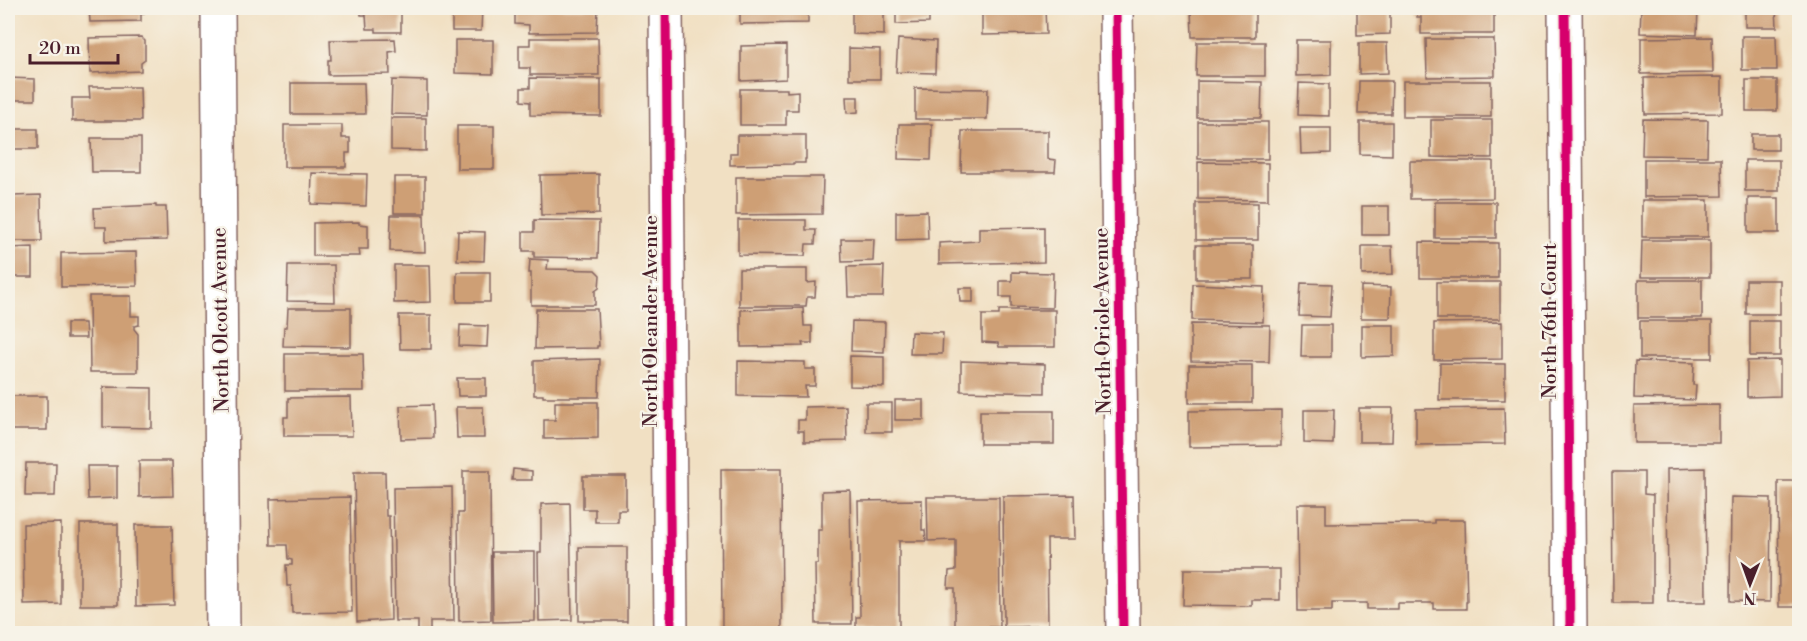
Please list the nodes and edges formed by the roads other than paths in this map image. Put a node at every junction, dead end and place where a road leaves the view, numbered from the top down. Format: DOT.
graph roads {
  1 [pos="218,8"];
  2 [pos="666,8"];
  3 [pos="1116,8"];
  4 [pos="1565,8"];
  5 [pos="223,633"];
  6 [pos="671,633"];
  7 [pos="1123,633"];
  8 [pos="1570,633"];
  1 -- 5 [label="street, North Olcott Avenue"];
  2 -- 6 [label="street, North Oleander Avenue"];
  3 -- 7 [label="street, North Oriole Avenue"];
  4 -- 8 [label="street, North 76th Court"];
}
